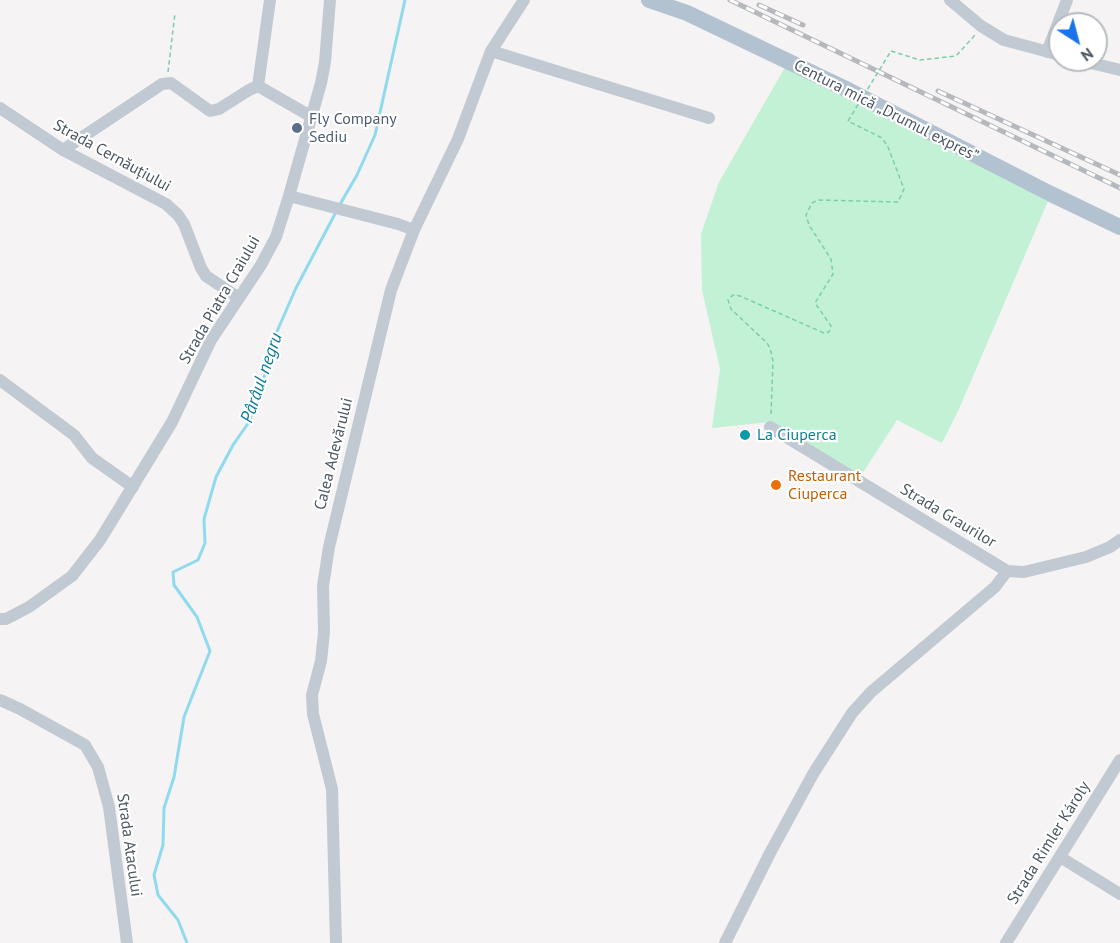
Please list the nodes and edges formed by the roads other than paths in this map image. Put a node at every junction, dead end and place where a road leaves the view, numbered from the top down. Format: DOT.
graph roads {
  1 [pos="270,0"];
  2 [pos="330,0"];
  3 [pos="531,0"];
  4 [pos="649,0"];
  5 [pos="950,0"];
  6 [pos="1067,0"];
  7 [pos="521,5"];
  8 [pos="491,51"];
  9 [pos="1047,52"];
  10 [pos="258,86"];
  11 [pos="0,108"];
  12 [pos="312,117"];
  13 [pos="709,118"];
  14 [pos="63,150"];
  15 [pos="289,196"];
  16 [pos="1120,226"];
  17 [pos="414,231"];
  18 [pos="239,298"];
  19 [pos="0,380"];
  20 [pos="770,427"];
  21 [pos="133,487"];
  22 [pos="1120,540"];
  23 [pos="1007,571"];
  24 [pos="0,620"];
  25 [pos="0,700"];
  26 [pos="1120,760"];
  27 [pos="1060,857"];
  28 [pos="1120,894"];
  29 [pos="127,943"];
  30 [pos="336,943"];
  31 [pos="725,943"];
  32 [pos="1006,943"];
  1 -- 10 [label="street"];
  2 -- 12 [label="street, Strada Piatra Craiului"];
  3 -- 7 [label="street"];
  4 -- 16 [label="main road, Centura mică „Drumul expres”"];
  5 -- 9 [label="street"];
  6 -- 9 [label="street"];
  7 -- 8 [label="street, Calea Adevărului"];
  8 -- 13 [label="street"];
  8 -- 17 [label="street, Calea Adevărului"];
  10 -- 12 [label="street"];
  10 -- 14 [label="street"];
  11 -- 14 [label="street, Strada Cernăuțiului"];
  12 -- 15 [label="street, Strada Piatra Craiului"];
  14 -- 18 [label="street, Strada Cernăuțiului"];
  15 -- 17 [label="street"];
  15 -- 18 [label="street, Strada Piatra Craiului"];
  17 -- 30 [label="street, Calea Adevărului"];
  18 -- 21 [label="street, Strada Piatra Craiului"];
  19 -- 21 [label="street"];
  20 -- 23 [label="street, Strada Graurilor"];
  21 -- 24 [label="street, Strada Piatra Craiului"];
  22 -- 23 [label="street"];
  23 -- 31 [label="street"];
  25 -- 29 [label="street, Strada Atacului"];
  26 -- 27 [label="street, Strada Rimler Károly"];
  27 -- 28 [label="street"];
  27 -- 32 [label="street, Strada Rimler Károly"];
}
